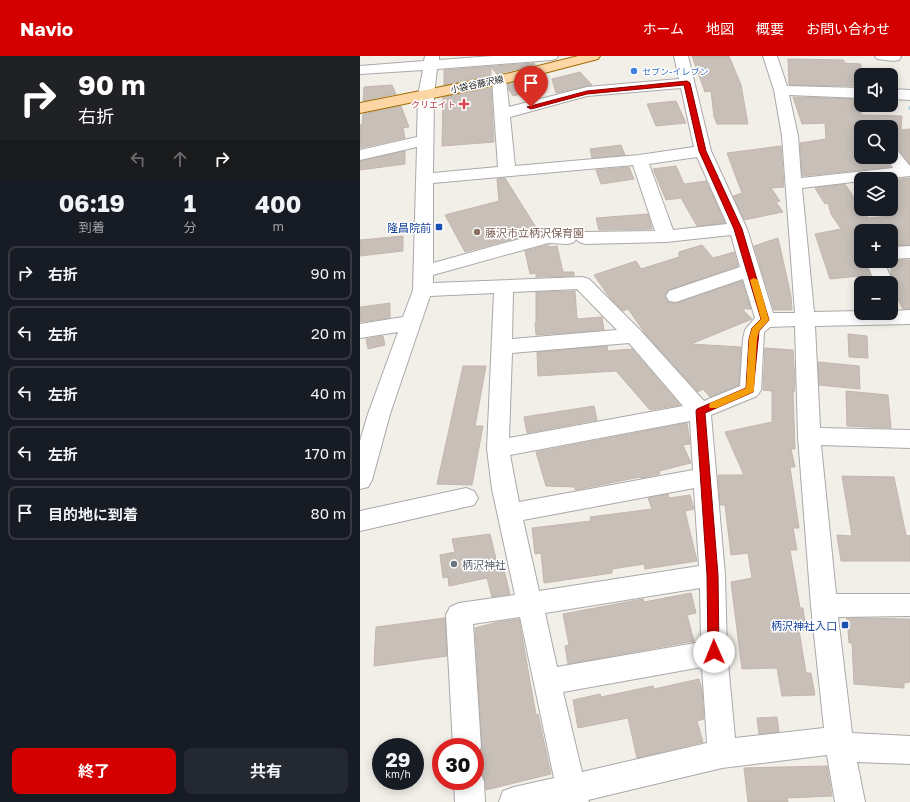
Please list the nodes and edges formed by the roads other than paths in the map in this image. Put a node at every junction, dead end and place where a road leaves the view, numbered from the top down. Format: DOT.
graph roads {
  1 [pos="551,56"];
  2 [pos="681,56"];
  3 [pos="770,56"];
  4 [pos="582,57"];
  5 [pos="431,60"];
  6 [pos="360,70"];
  7 [pos="499,80"];
  8 [pos="687,83"];
  9 [pos="781,90"];
  10 [pos="854,93"];
  11 [pos="898,94"];
  12 [pos="426,95"];
  13 [pos="910,95"];
  14 [pos="360,108"];
  15 [pos="502,114"];
  16 [pos="425,140"];
  17 [pos="703,151"];
  18 [pos="360,155"];
  19 [pos="639,160"];
  20 [pos="898,162"];
  21 [pos="507,171"];
  22 [pos="907,172"];
  23 [pos="424,179"];
  24 [pos="793,184"];
  25 [pos="738,229"];
  26 [pos="666,236"];
  27 [pos="910,252"];
  28 [pos="898,253"];
  29 [pos="751,270"];
  30 [pos="424,280"];
  31 [pos="504,286"];
  32 [pos="676,296"];
  33 [pos="899,312"];
  34 [pos="805,319"];
  35 [pos="765,320"];
  36 [pos="411,323"];
  37 [pos="360,331"];
  38 [pos="634,336"];
  39 [pos="502,347"];
  40 [pos="700,411"];
  41 [pos="370,415"];
  42 [pos="809,436"];
  43 [pos="910,439"];
  44 [pos="498,449"];
  45 [pos="704,477"];
  46 [pos="360,480"];
  47 [pos="466,498"];
  48 [pos="510,513"];
  49 [pos="360,521"];
  50 [pos="712,575"];
  51 [pos="530,604"];
  52 [pos="910,605"];
  53 [pos="824,606"];
  54 [pos="714,652"];
  55 [pos="547,682"];
  56 [pos="466,738"];
  57 [pos="839,743"];
  58 [pos="910,750"];
  59 [pos="722,754"];
  60 [pos="469,790"];
  61 [pos="572,796"];
  62 [pos="470,802"];
  63 [pos="514,802"];
  64 [pos="850,802"];
  1 -- 5 [label="street"];
  2 -- 8 [label="street"];
  3 -- 9 [label="street"];
  4 -- 7 [label="main road, 小袋谷藤沢線"];
  5 -- 6 [label="street"];
  5 -- 12 [label="street"];
  7 -- 12 [label="main road, 小袋谷藤沢線"];
  7 -- 15 [label="street"];
  8 -- 15 [label="street"];
  8 -- 17 [label="street"];
  9 -- 10 [label="street"];
  9 -- 24 [label="street"];
  11 -- 13 [label="street"];
  12 -- 14 [label="main road, 小袋谷藤沢線"];
  12 -- 16 [label="street"];
  15 -- 21 [label="street"];
  16 -- 18 [label="street"];
  16 -- 23 [label="street"];
  17 -- 19 [label="street"];
  17 -- 25 [label="street"];
  19 -- 21 [label="street"];
  19 -- 26 [label="street"];
  20 -- 22 [label="street"];
  21 -- 23 [label="street"];
  22 -- 24 [label="street"];
  23 -- 30 [label="street"];
  24 -- 34 [label="street"];
  25 -- 26 [label="street"];
  25 -- 29 [label="street"];
  26 -- 30 [label="street"];
  27 -- 28 [label="street"];
  29 -- 32 [label="street"];
  29 -- 35 [label="street"];
  30 -- 31 [label="street"];
  30 -- 36 [label="street"];
  31 -- 38 [label="street"];
  31 -- 39 [label="street"];
  33 -- 34 [label="street"];
  34 -- 35 [label="street"];
  34 -- 42 [label="street"];
  35 -- 40 [label="street"];
  36 -- 37 [label="street"];
  36 -- 41 [label="street"];
  38 -- 39 [label="street"];
  38 -- 40 [label="street"];
  39 -- 44 [label="street"];
  40 -- 44 [label="street"];
  40 -- 45 [label="street"];
  41 -- 46 [label="street"];
  42 -- 43 [label="street"];
  42 -- 53 [label="street"];
  44 -- 48 [label="street"];
  45 -- 48 [label="street"];
  45 -- 50 [label="street"];
  47 -- 49 [label="street"];
  48 -- 51 [label="street"];
  50 -- 51 [label="street"];
  50 -- 54 [label="street"];
  51 -- 55 [label="street"];
  51 -- 56 [label="street"];
  52 -- 53 [label="street"];
  53 -- 57 [label="street"];
  54 -- 55 [label="street"];
  54 -- 59 [label="street"];
  55 -- 61 [label="street"];
  57 -- 58 [label="street"];
  57 -- 59 [label="street"];
  57 -- 64 [label="street"];
  59 -- 61 [label="street"];
  60 -- 62 [label="street"];
  61 -- 63 [label="street"];
}
